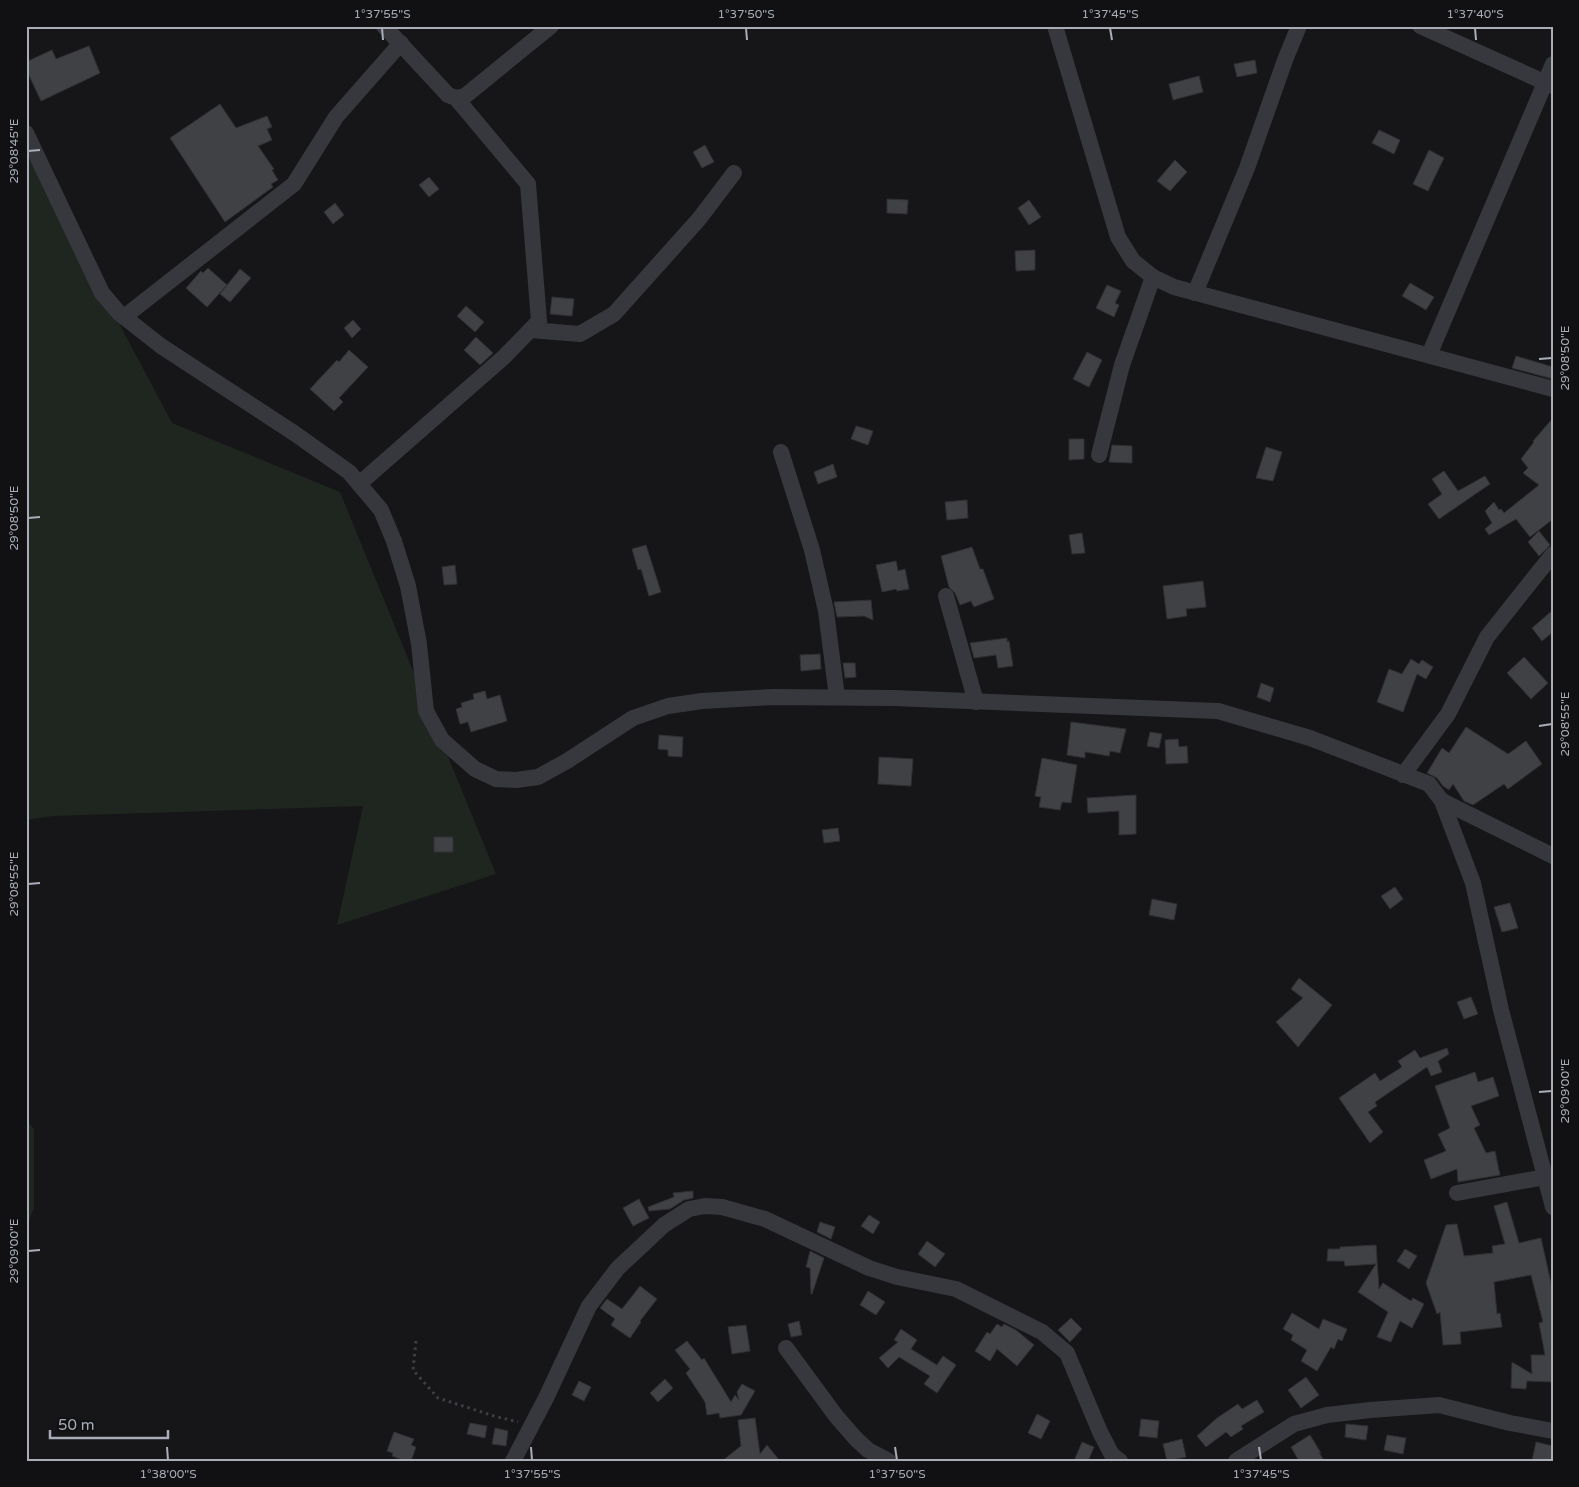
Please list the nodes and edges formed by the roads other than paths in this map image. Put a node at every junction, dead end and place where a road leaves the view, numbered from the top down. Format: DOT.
graph roads {
  1 [pos="384,26"];
  2 [pos="551,26"];
  3 [pos="1055,26"];
  4 [pos="1299,26"];
  5 [pos="1420,26"];
  6 [pos="401,43"];
  7 [pos="1553,64"];
  8 [pos="1549,84"];
  9 [pos="456,98"];
  10 [pos="26,133"];
  11 [pos="734,173"];
  12 [pos="1153,277"];
  13 [pos="1195,292"];
  14 [pos="124,317"];
  15 [pos="531,330"];
  16 [pos="1429,355"];
  17 [pos="1553,389"];
  18 [pos="781,452"];
  19 [pos="1099,455"];
  20 [pos="359,484"];
  21 [pos="1553,554"];
  22 [pos="946,596"];
  23 [pos="837,697"];
  24 [pos="976,702"];
  25 [pos="1404,775"];
  26 [pos="1442,801"];
  27 [pos="1553,856"];
  28 [pos="1546,1177"];
  29 [pos="1458,1193"];
  30 [pos="1553,1207"];
  31 [pos="786,1348"];
  32 [pos="1553,1432"];
  33 [pos="513,1461"];
  34 [pos="889,1461"];
  35 [pos="1120,1461"];
  36 [pos="1236,1461"];
  1 -- 6 [label="street"];
  2 -- 9 [label="street"];
  3 -- 12 [label="street"];
  4 -- 13 [label="street"];
  5 -- 8 [label="street"];
  6 -- 9 [label="street"];
  6 -- 14 [label="street"];
  7 -- 8 [label="street"];
  8 -- 16 [label="street"];
  9 -- 15 [label="street"];
  10 -- 14 [label="street"];
  11 -- 15 [label="street"];
  12 -- 13 [label="street"];
  12 -- 19 [label="street"];
  13 -- 16 [label="street"];
  14 -- 20 [label="street"];
  15 -- 20 [label="street"];
  16 -- 17 [label="street"];
  18 -- 23 [label="street"];
  20 -- 23 [label="street"];
  21 -- 25 [label="street"];
  22 -- 24 [label="street"];
  23 -- 24 [label="street"];
  24 -- 25 [label="street"];
  25 -- 26 [label="street"];
  26 -- 27 [label="street"];
  26 -- 28 [label="street"];
  28 -- 29 [label="street"];
  28 -- 30 [label="street"];
  31 -- 34 [label="street"];
  32 -- 36 [label="street"];
  33 -- 35 [label="street"];
}
